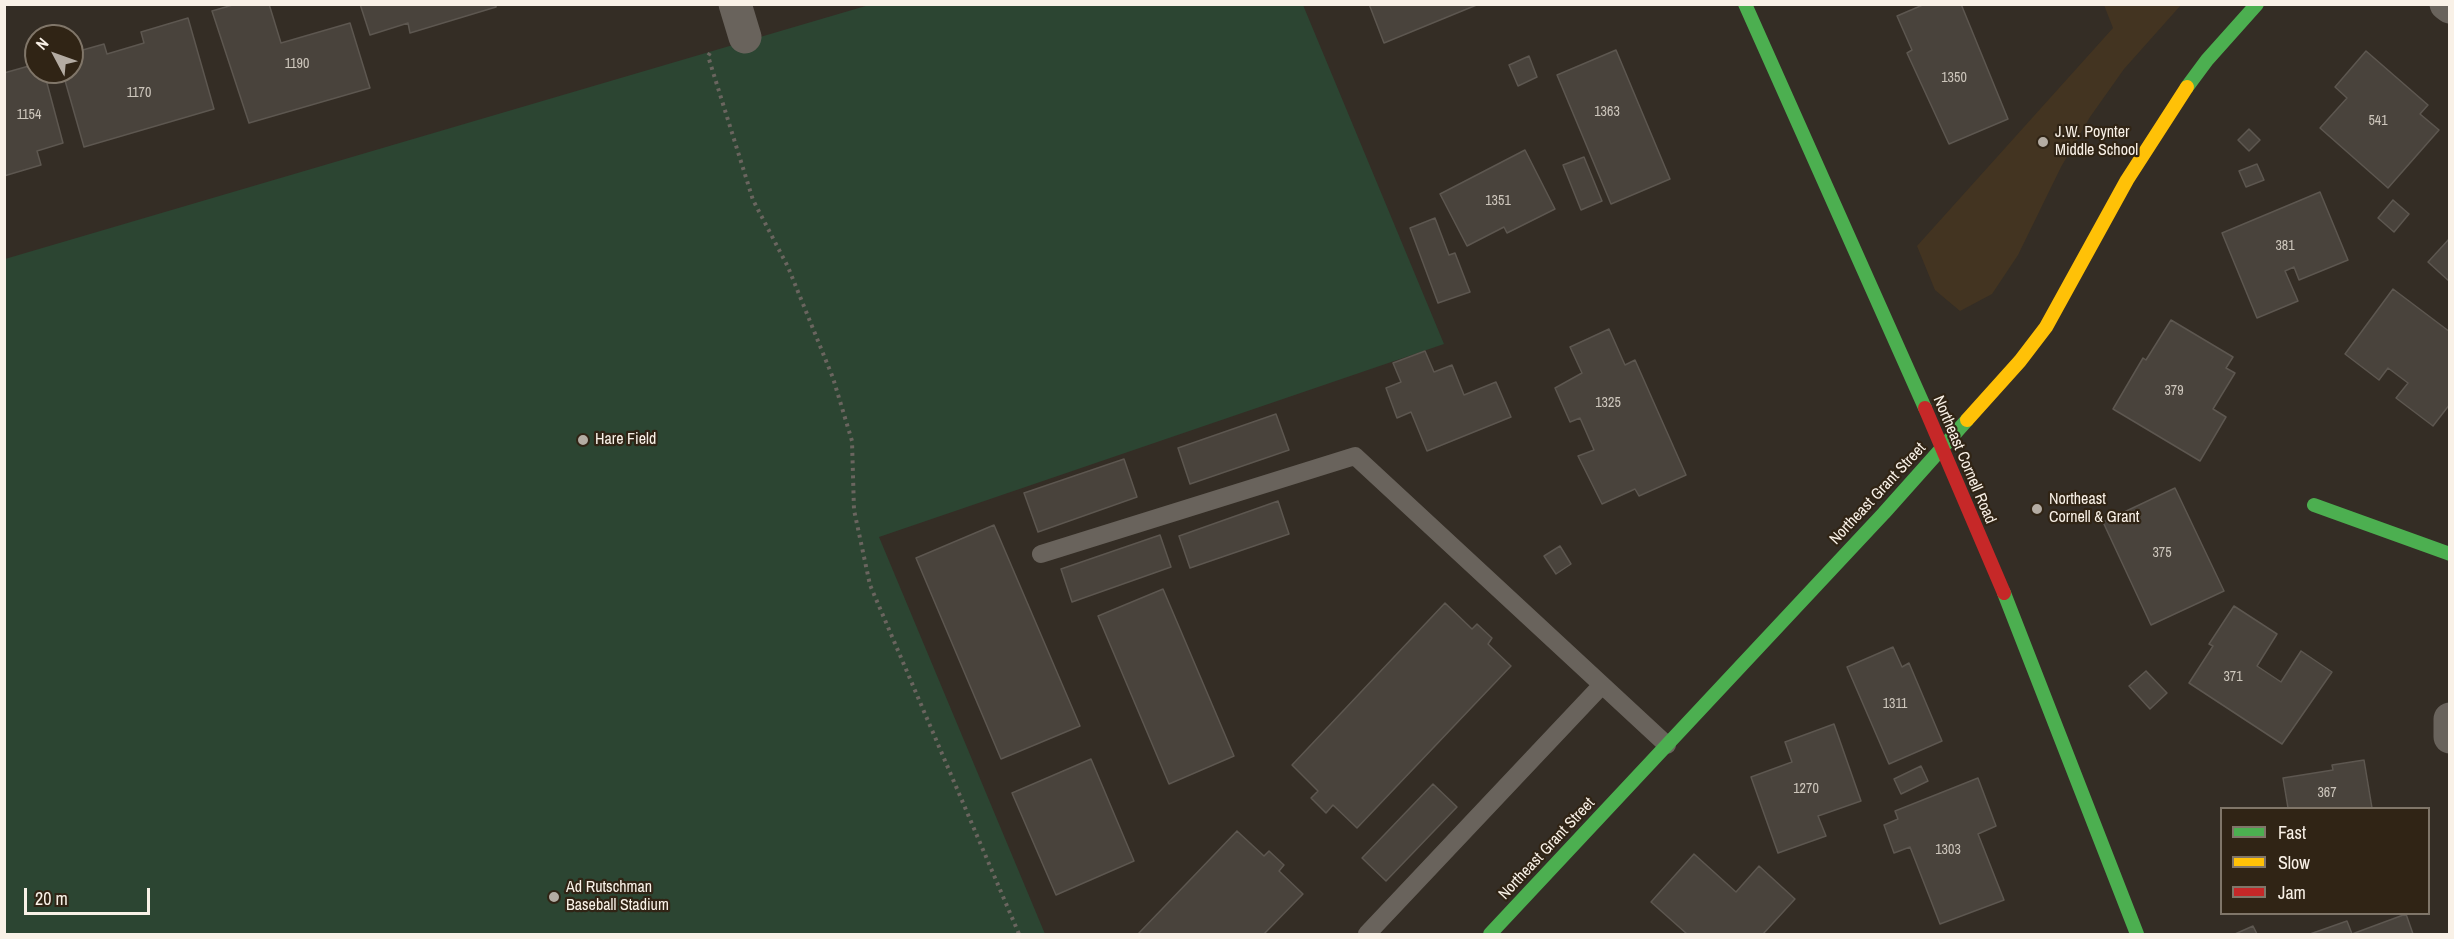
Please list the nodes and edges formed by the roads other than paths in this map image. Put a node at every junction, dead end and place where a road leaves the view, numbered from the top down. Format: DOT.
graph roads {
  1 [pos="735,4"];
  2 [pos="1745,4"];
  3 [pos="2257,4"];
  4 [pos="745,37"];
  5 [pos="1942,449"];
  6 [pos="2314,505"];
  7 [pos="1041,554"];
  8 [pos="2450,554"];
  9 [pos="1602,685"];
  10 [pos="2450,719"];
  11 [pos="2450,737"];
  12 [pos="1667,745"];
  13 [pos="1367,934"];
  14 [pos="1490,934"];
  15 [pos="2137,934"];
  1 -- 4 [label="street"];
  2 -- 5 [label="main road, Northeast Cornell Road"];
  3 -- 5 [label="main road, Northeast Grant Street"];
  5 -- 12 [label="main road, Northeast Grant Street"];
  5 -- 15 [label="main road, Northeast Cornell Road"];
  6 -- 8 [label="main road"];
  7 -- 9 [label="lane"];
  9 -- 12 [label="lane"];
  9 -- 13 [label="lane"];
  10 -- 11 [label="street"];
  12 -- 14 [label="main road, Northeast Grant Street"];
}
